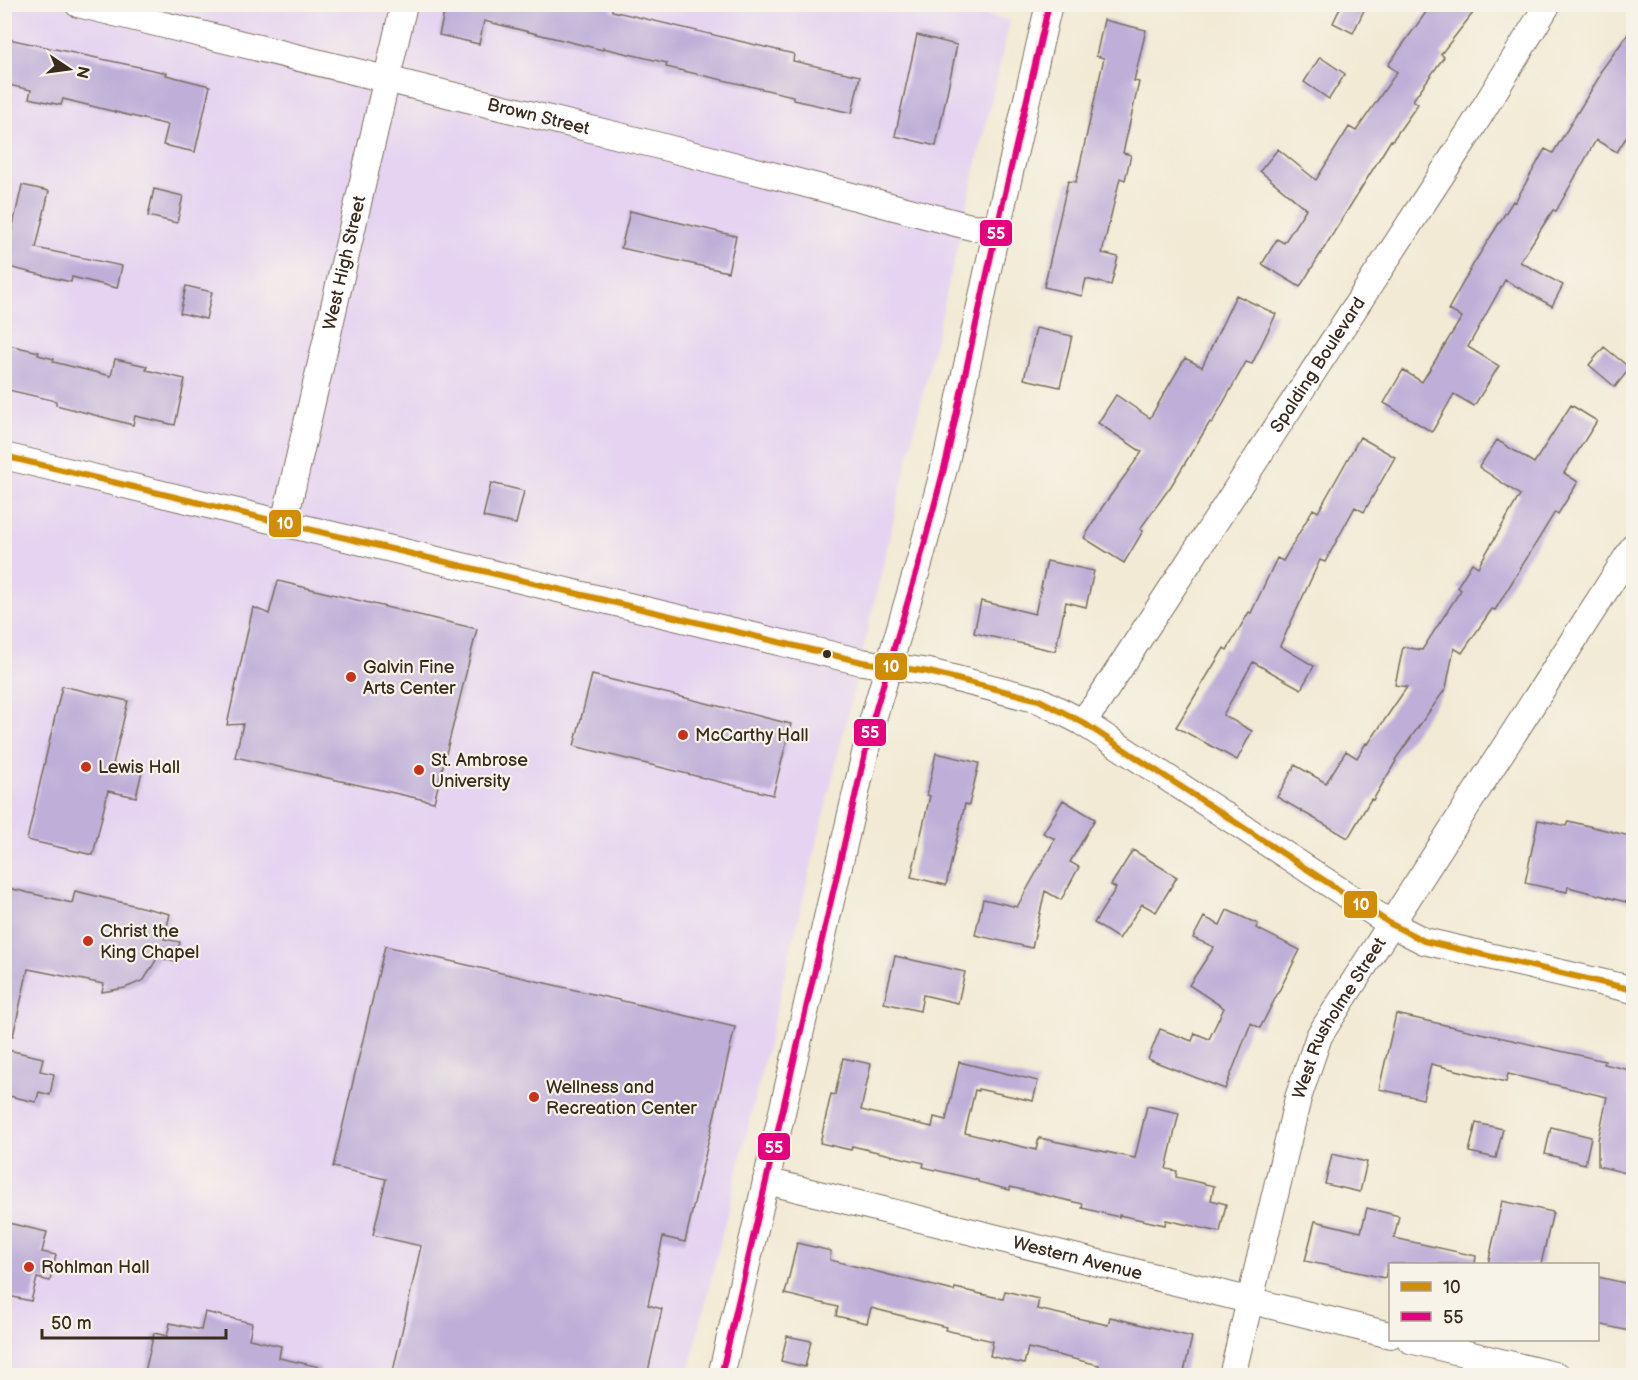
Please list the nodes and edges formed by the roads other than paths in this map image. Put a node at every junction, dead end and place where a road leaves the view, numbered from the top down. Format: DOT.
graph roads {
  1 [pos="78,4"];
  2 [pos="404,4"];
  3 [pos="1049,4"];
  4 [pos="1548,4"];
  5 [pos="386,79"];
  6 [pos="997,228"];
  7 [pos="4,456"];
  8 [pos="284,523"];
  9 [pos="1634,546"];
  10 [pos="1624,578"];
  11 [pos="887,665"];
  12 [pos="1082,722"];
  13 [pos="1391,924"];
  14 [pos="1634,990"];
  15 [pos="766,1181"];
  16 [pos="1250,1300"];
  17 [pos="1389,1335"];
  18 [pos="1414,1341"];
  19 [pos="721,1376"];
  20 [pos="1232,1376"];
  21 [pos="1558,1376"];
  1 -- 5 [label="street, Brown Street"];
  2 -- 5 [label="street, West High Street"];
  3 -- 6 [label="street"];
  4 -- 12 [label="street, Spalding Boulevard"];
  5 -- 6 [label="street, Brown Street"];
  5 -- 8 [label="street, West High Street"];
  6 -- 11 [label="street"];
  7 -- 8 [label="street"];
  8 -- 11 [label="street"];
  9 -- 10 [label="street, West Rusholme Street"];
  10 -- 13 [label="street, West Rusholme Street"];
  11 -- 12 [label="street"];
  11 -- 15 [label="street"];
  12 -- 13 [label="street"];
  13 -- 14 [label="street"];
  13 -- 16 [label="street, West Rusholme Street"];
  15 -- 16 [label="street, Western Avenue"];
  15 -- 19 [label="street"];
  16 -- 17 [label="street, Western Avenue"];
  16 -- 20 [label="street, West Rusholme Street"];
  18 -- 21 [label="street"];
}
